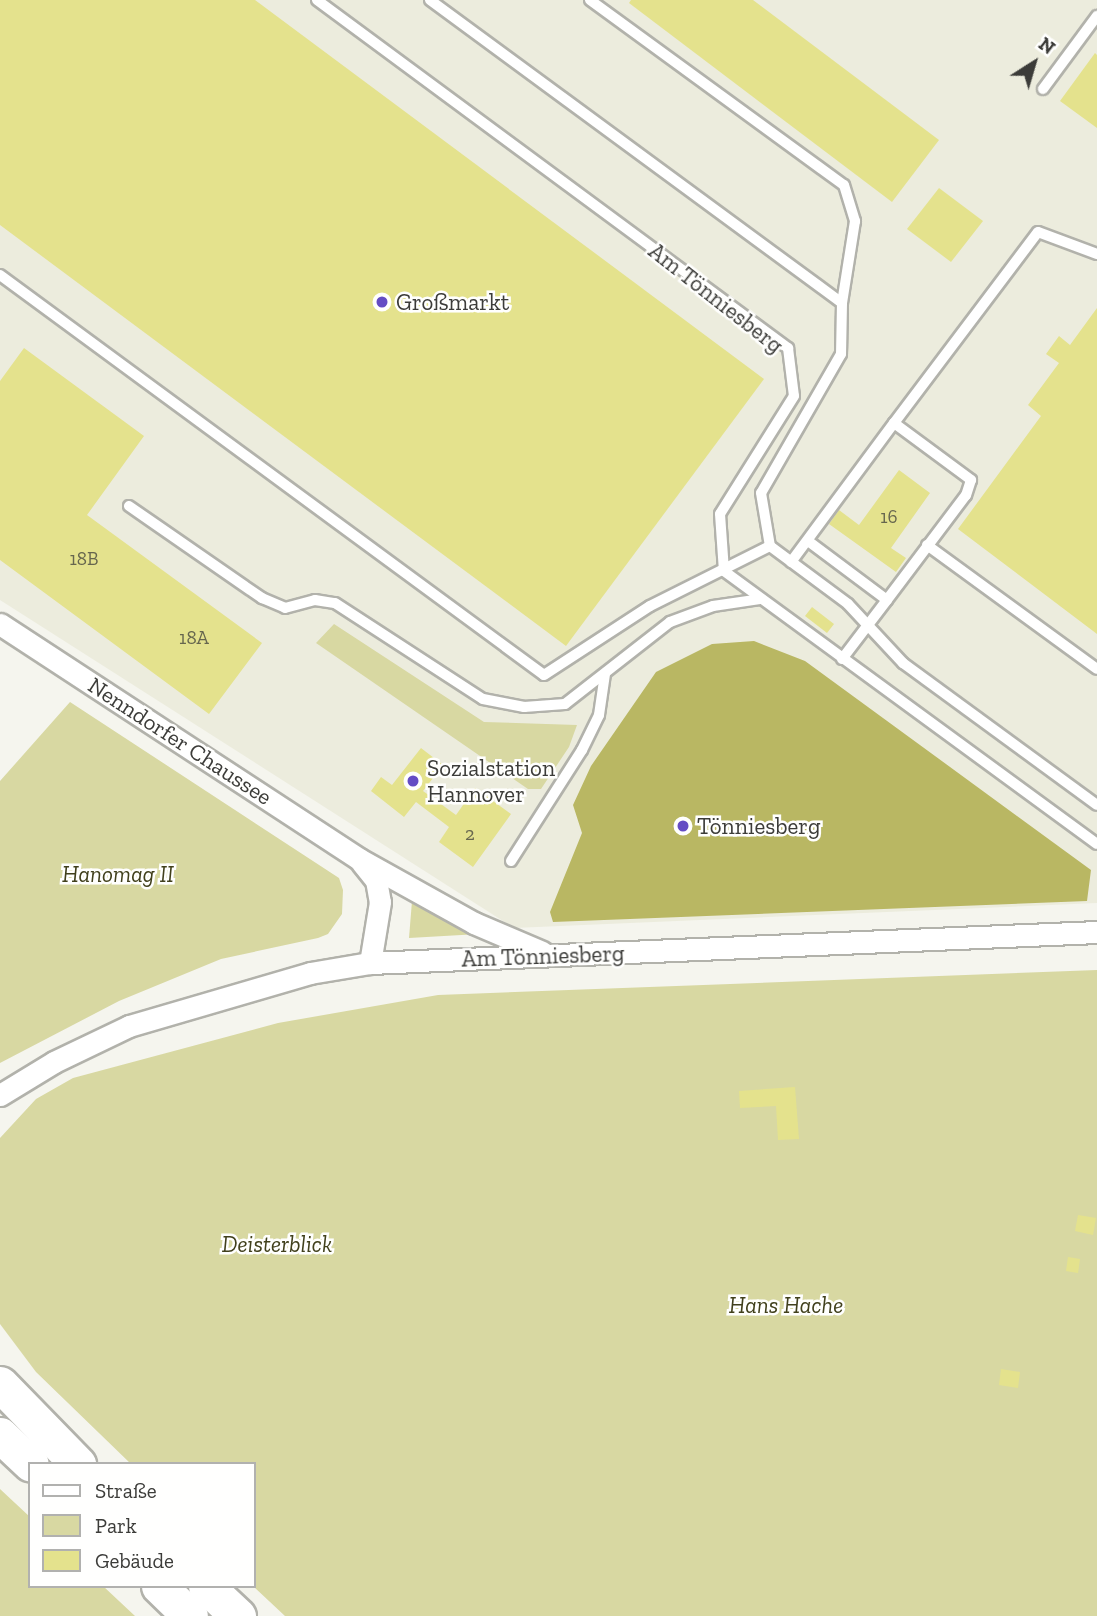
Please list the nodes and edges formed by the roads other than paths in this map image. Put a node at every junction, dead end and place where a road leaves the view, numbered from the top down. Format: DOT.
graph roads {
  1 [pos="317,0"];
  2 [pos="430,0"];
  3 [pos="590,0"];
  4 [pos="1097,16"];
  5 [pos="1043,89"];
  6 [pos="1097,254"];
  7 [pos="0,275"];
  8 [pos="842,303"];
  9 [pos="894,423"];
  10 [pos="129,506"];
  11 [pos="808,541"];
  12 [pos="927,545"];
  13 [pos="770,547"];
  14 [pos="791,562"];
  15 [pos="724,570"];
  16 [pos="761,599"];
  17 [pos="887,600"];
  18 [pos="0,624"];
  19 [pos="868,625"];
  20 [pos="842,659"];
  21 [pos="1097,669"];
  22 [pos="605,674"];
  23 [pos="1097,805"];
  24 [pos="1097,844"];
  25 [pos="359,859"];
  26 [pos="511,862"];
  27 [pos="1097,932"];
  28 [pos="550,955"];
  29 [pos="370,963"];
  30 [pos="7,1092"];
  31 [pos="0,1106"];
  32 [pos="0,1384"];
  33 [pos="0,1435"];
  34 [pos="29,1462"];
  35 [pos="76,1462"];
  36 [pos="161,1588"];
  37 [pos="208,1588"];
  38 [pos="190,1616"];
  39 [pos="238,1616"];
  1 -- 15 [label="lane, Am Tönniesberg"];
  2 -- 8 [label="lane"];
  3 -- 8 [label="lane"];
  4 -- 5 [label="lane"];
  6 -- 9 [label="lane"];
  7 -- 15 [label="lane"];
  8 -- 13 [label="lane"];
  9 -- 11 [label="lane"];
  9 -- 12 [label="lane"];
  10 -- 22 [label="lane"];
  11 -- 14 [label="lane"];
  11 -- 17 [label="lane"];
  12 -- 17 [label="lane"];
  12 -- 21 [label="lane"];
  13 -- 14 [label="lane"];
  13 -- 15 [label="lane"];
  14 -- 19 [label="lane"];
  15 -- 16 [label="lane"];
  16 -- 20 [label="lane"];
  16 -- 22 [label="lane"];
  17 -- 19 [label="lane"];
  18 -- 25 [label="street, Nenndorfer Chaussee"];
  19 -- 20 [label="lane"];
  19 -- 23 [label="lane"];
  20 -- 24 [label="lane"];
  22 -- 26 [label="lane"];
  25 -- 28 [label="street, Nenndorfer Chaussee"];
  25 -- 29 [label="street, Nenndorfer Chaussee"];
  27 -- 28 [label="street, Am Tönniesberg"];
  28 -- 29 [label="street, Am Tönniesberg"];
  29 -- 30 [label="street, Am Tönniesberg"];
  30 -- 31 [label="street, Am Tönniesberg"];
  32 -- 35 [label="main road"];
  33 -- 34 [label="main road"];
  36 -- 38 [label="main road"];
  37 -- 39 [label="main road"];
}
